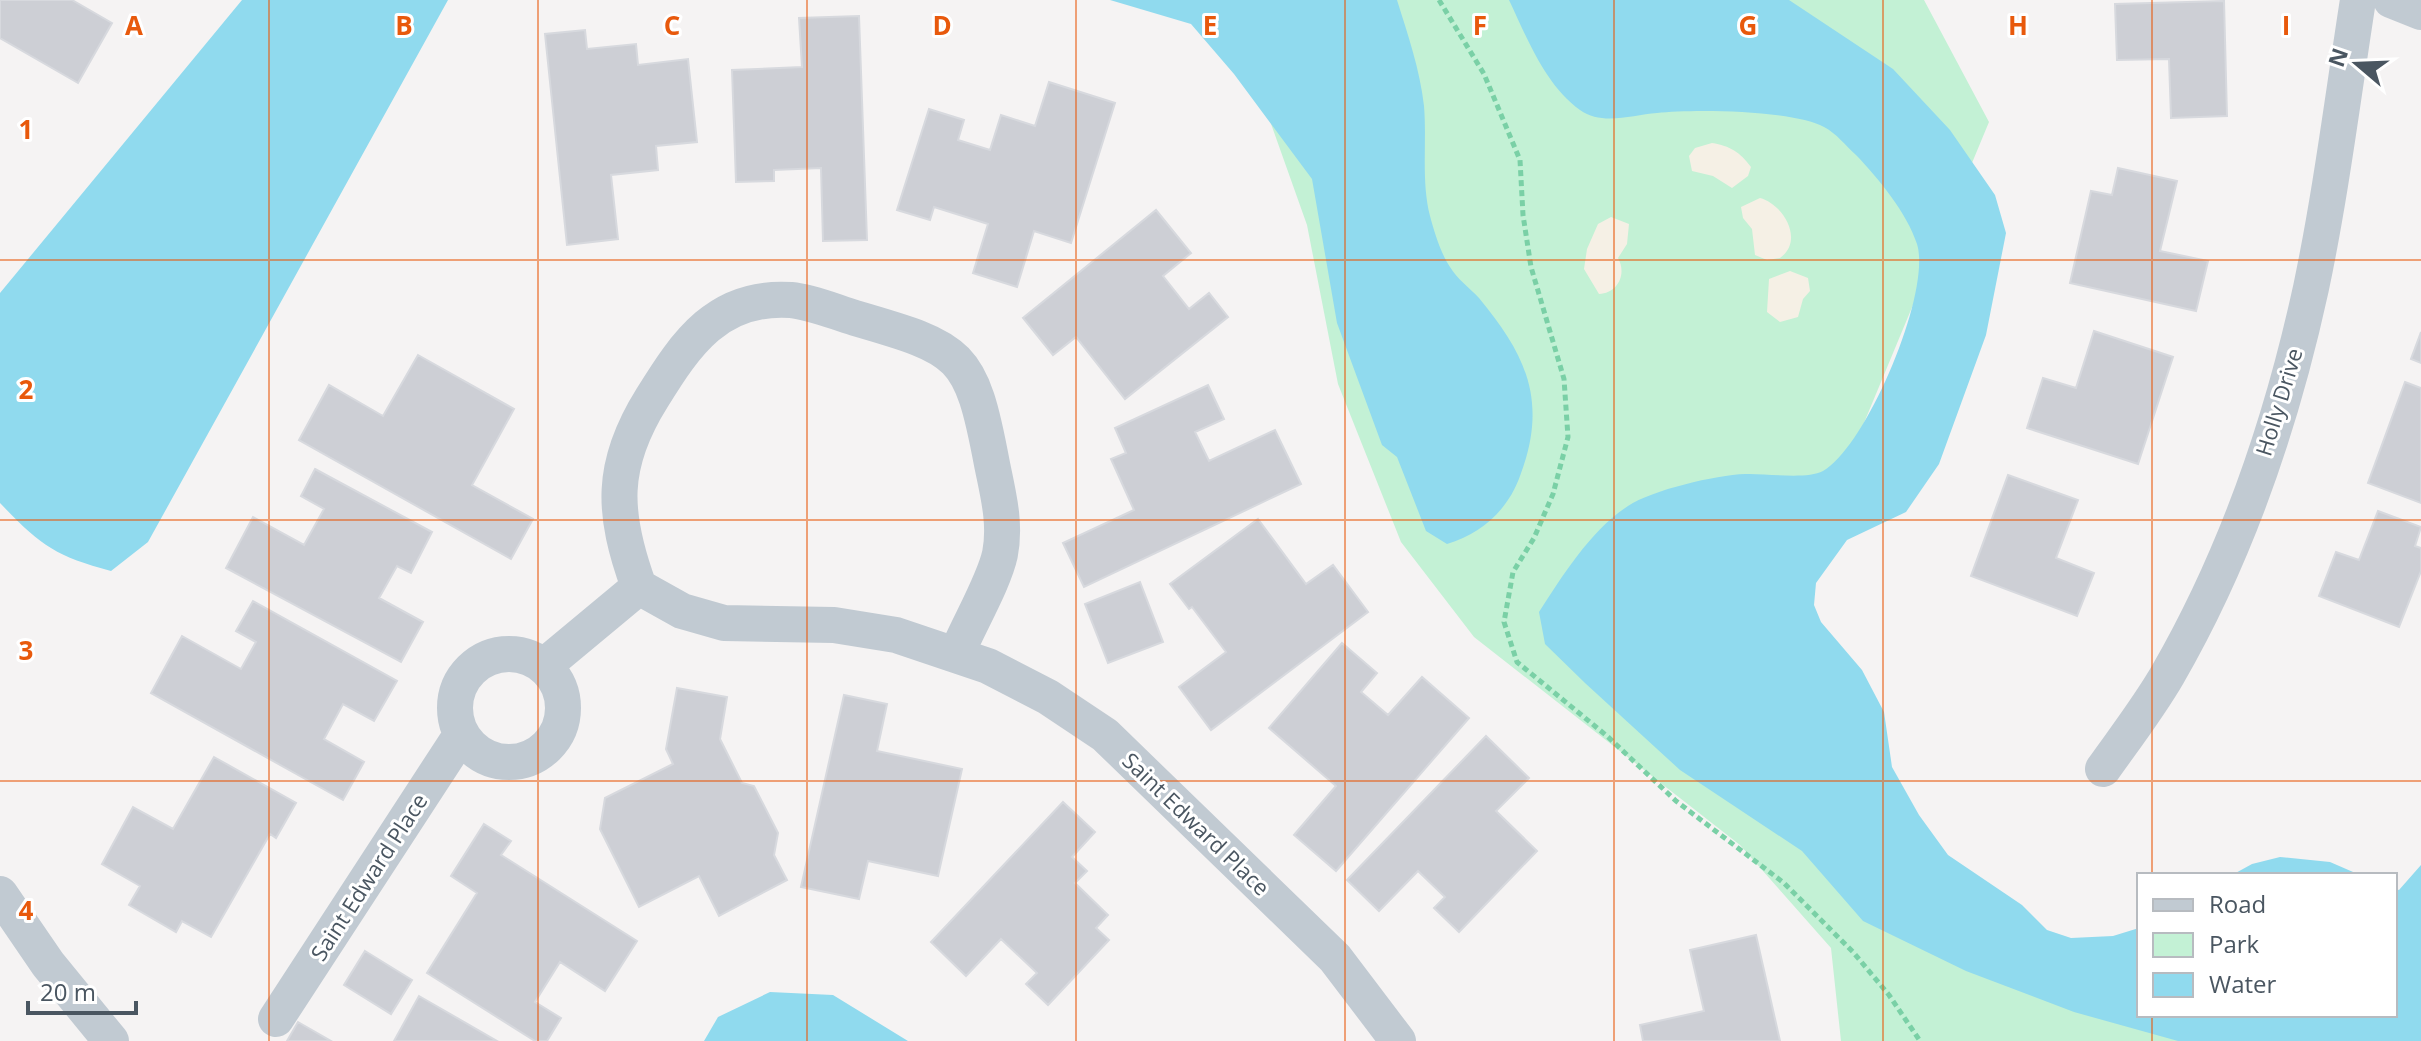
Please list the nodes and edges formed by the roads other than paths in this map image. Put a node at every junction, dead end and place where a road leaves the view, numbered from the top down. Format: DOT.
graph roads {
  1 [pos="2358,0"];
  2 [pos="2391,0"];
  3 [pos="2421,12"];
  4 [pos="639,587"];
  5 [pos="957,653"];
  6 [pos="544,666"];
  7 [pos="461,735"];
  8 [pos="2103,769"];
  9 [pos="0,894"];
  10 [pos="276,1019"];
  11 [pos="111,1041"];
  12 [pos="1398,1041"];
  1 -- 8 [label="street, Holly Drive"];
  2 -- 3 [label="street"];
  4 -- 5 [label="street, Saint Edward Place"];
  4 -- 5 [label="street"];
  4 -- 6 [label="street"];
  5 -- 12 [label="street, Saint Edward Place"];
  6 -- 7 [label="street"];
  6 -- 7 [label="street"];
  7 -- 10 [label="street, Saint Edward Place"];
  9 -- 11 [label="street"];
}
